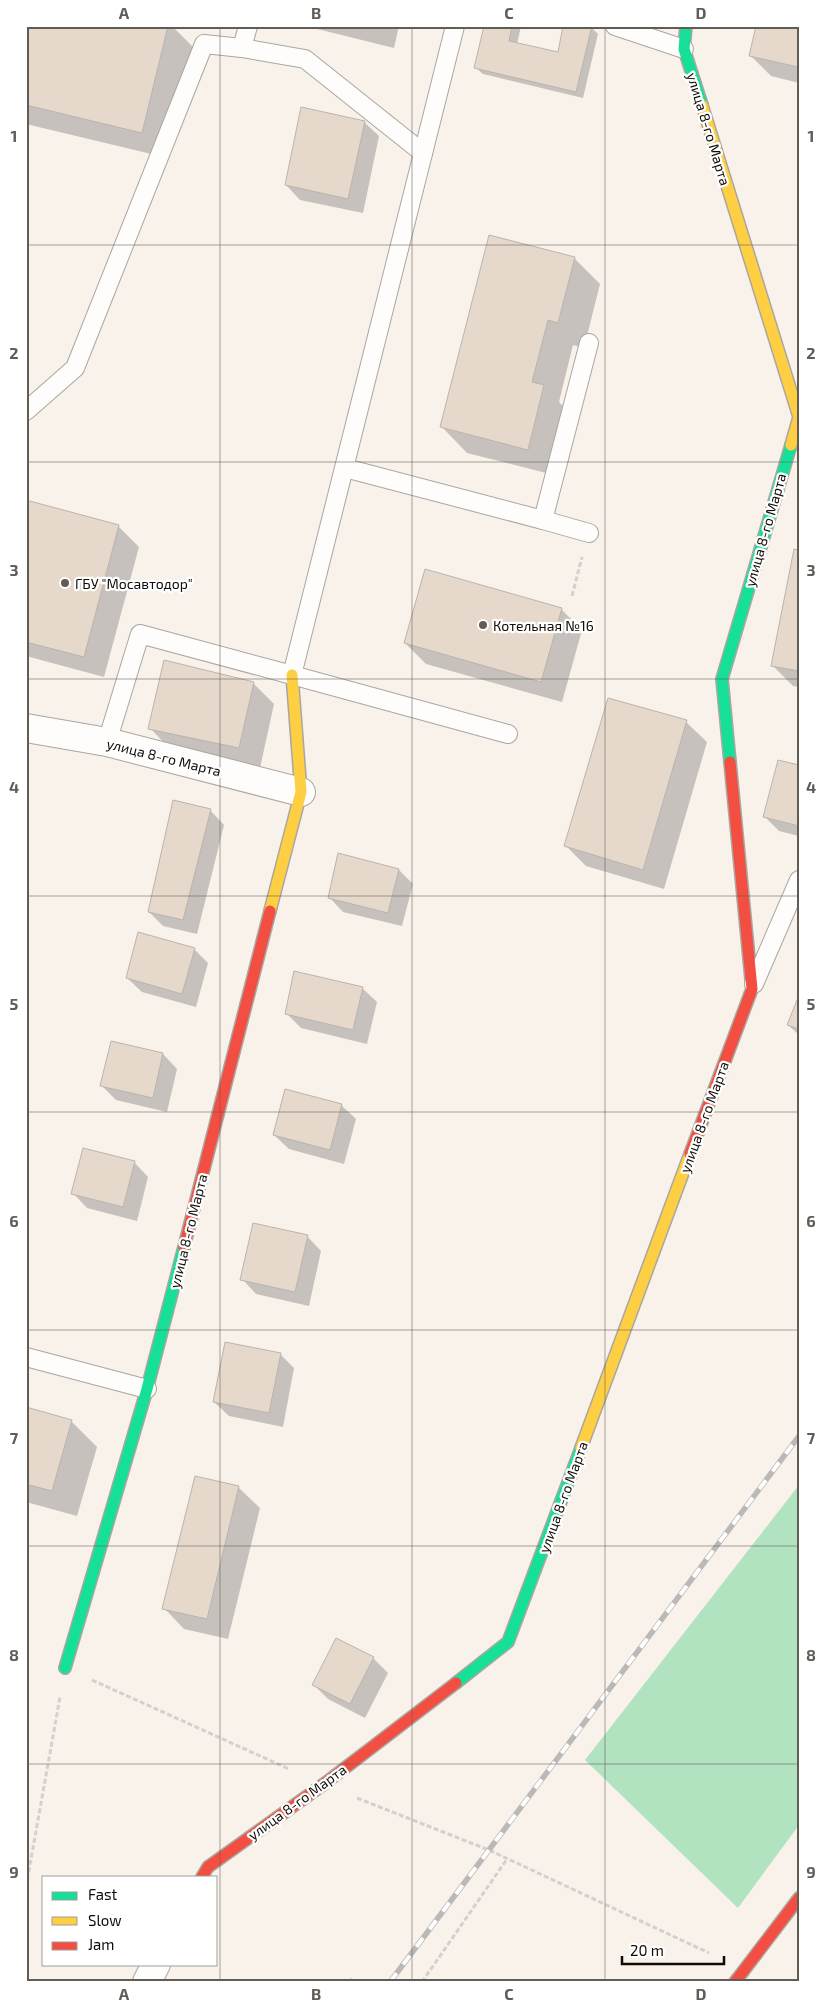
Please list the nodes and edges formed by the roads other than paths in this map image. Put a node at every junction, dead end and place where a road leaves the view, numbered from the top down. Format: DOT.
graph roads {
  1 [pos="248,26"];
  2 [pos="455,26"];
  3 [pos="615,26"];
  4 [pos="686,26"];
  5 [pos="242,48"];
  6 [pos="684,49"];
  7 [pos="423,153"];
  8 [pos="590,343"];
  9 [pos="26,411"];
  10 [pos="345,468"];
  11 [pos="543,520"];
  12 [pos="589,533"];
  13 [pos="292,674"];
  14 [pos="26,728"];
  15 [pos="508,734"];
  16 [pos="107,742"];
  17 [pos="301,792"];
  18 [pos="799,880"];
  19 [pos="752,989"];
  20 [pos="26,1357"];
  21 [pos="147,1389"];
  22 [pos="65,1668"];
  23 [pos="203,1876"];
  24 [pos="799,1898"];
  25 [pos="155,1966"];
  26 [pos="147,1982"];
  27 [pos="735,1982"];
  1 -- 5 [label="lane"];
  2 -- 7 [label="lane"];
  3 -- 6 [label="lane"];
  4 -- 6 [label="street, улица 8-го Марта"];
  5 -- 7 [label="lane"];
  5 -- 9 [label="lane"];
  6 -- 19 [label="street, улица 8-го Марта"];
  7 -- 10 [label="lane"];
  8 -- 11 [label="lane"];
  10 -- 11 [label="lane"];
  10 -- 13 [label="lane"];
  11 -- 12 [label="lane"];
  13 -- 15 [label="lane"];
  13 -- 16 [label="lane"];
  13 -- 17 [label="street, улица 8-го Марта"];
  14 -- 16 [label="street, улица 8-го Марта"];
  16 -- 17 [label="street, улица 8-го Марта"];
  17 -- 21 [label="street, улица 8-го Марта"];
  18 -- 19 [label="lane, улица 8-го Марта"];
  19 -- 23 [label="street, улица 8-го Марта"];
  20 -- 21 [label="lane"];
  21 -- 22 [label="street, улица 8-го Марта"];
  24 -- 27 [label="street"];
  25 -- 26 [label="street"];
}
